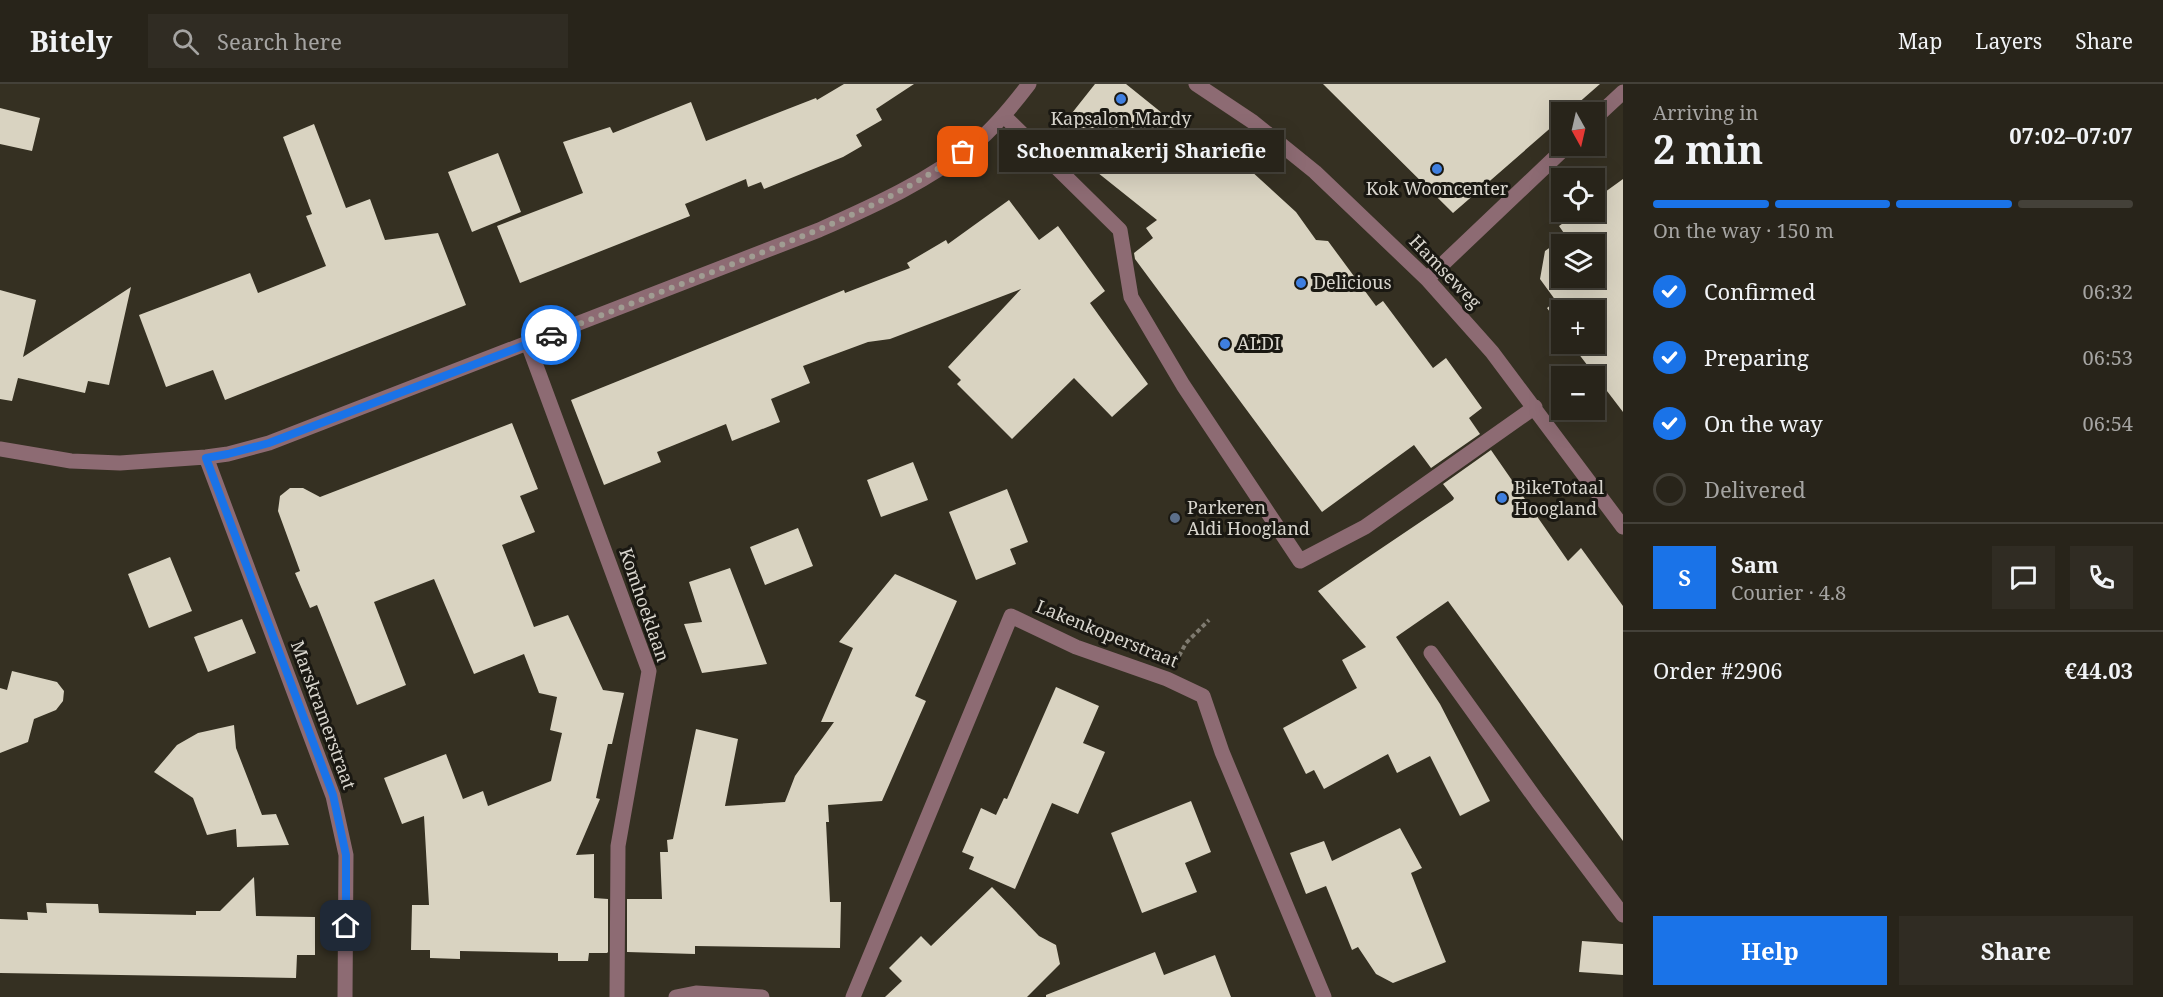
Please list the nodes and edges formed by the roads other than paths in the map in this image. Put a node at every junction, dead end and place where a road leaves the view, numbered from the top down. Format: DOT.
graph roads {
  1 [pos="1029,84"];
  2 [pos="1196,84"];
  3 [pos="1623,92"];
  4 [pos="1605,109"];
  5 [pos="1004,116"];
  6 [pos="1556,156"];
  7 [pos="1427,279"];
  8 [pos="528,344"];
  9 [pos="1534,407"];
  10 [pos="0,449"];
  11 [pos="206,458"];
  12 [pos="1623,527"];
  13 [pos="1431,653"];
  14 [pos="1623,915"];
  15 [pos="345,997"];
  16 [pos="617,997"];
  17 [pos="676,997"];
  18 [pos="762,997"];
  19 [pos="853,997"];
  20 [pos="1324,997"];
  1 -- 5 [label="street"];
  2 -- 7 [label="street, Hamseweg"];
  3 -- 4 [label="street"];
  5 -- 8 [label="street"];
  5 -- 9 [label="street"];
  6 -- 7 [label="street"];
  7 -- 9 [label="street, Hamseweg"];
  8 -- 11 [label="street"];
  8 -- 16 [label="street, Komhoeklaan"];
  9 -- 12 [label="street, Hamseweg"];
  10 -- 11 [label="street"];
  11 -- 15 [label="street, Marskramerstraat"];
  13 -- 14 [label="street"];
  17 -- 18 [label="street"];
  19 -- 20 [label="street, Lakenkoperstraat"];
}
